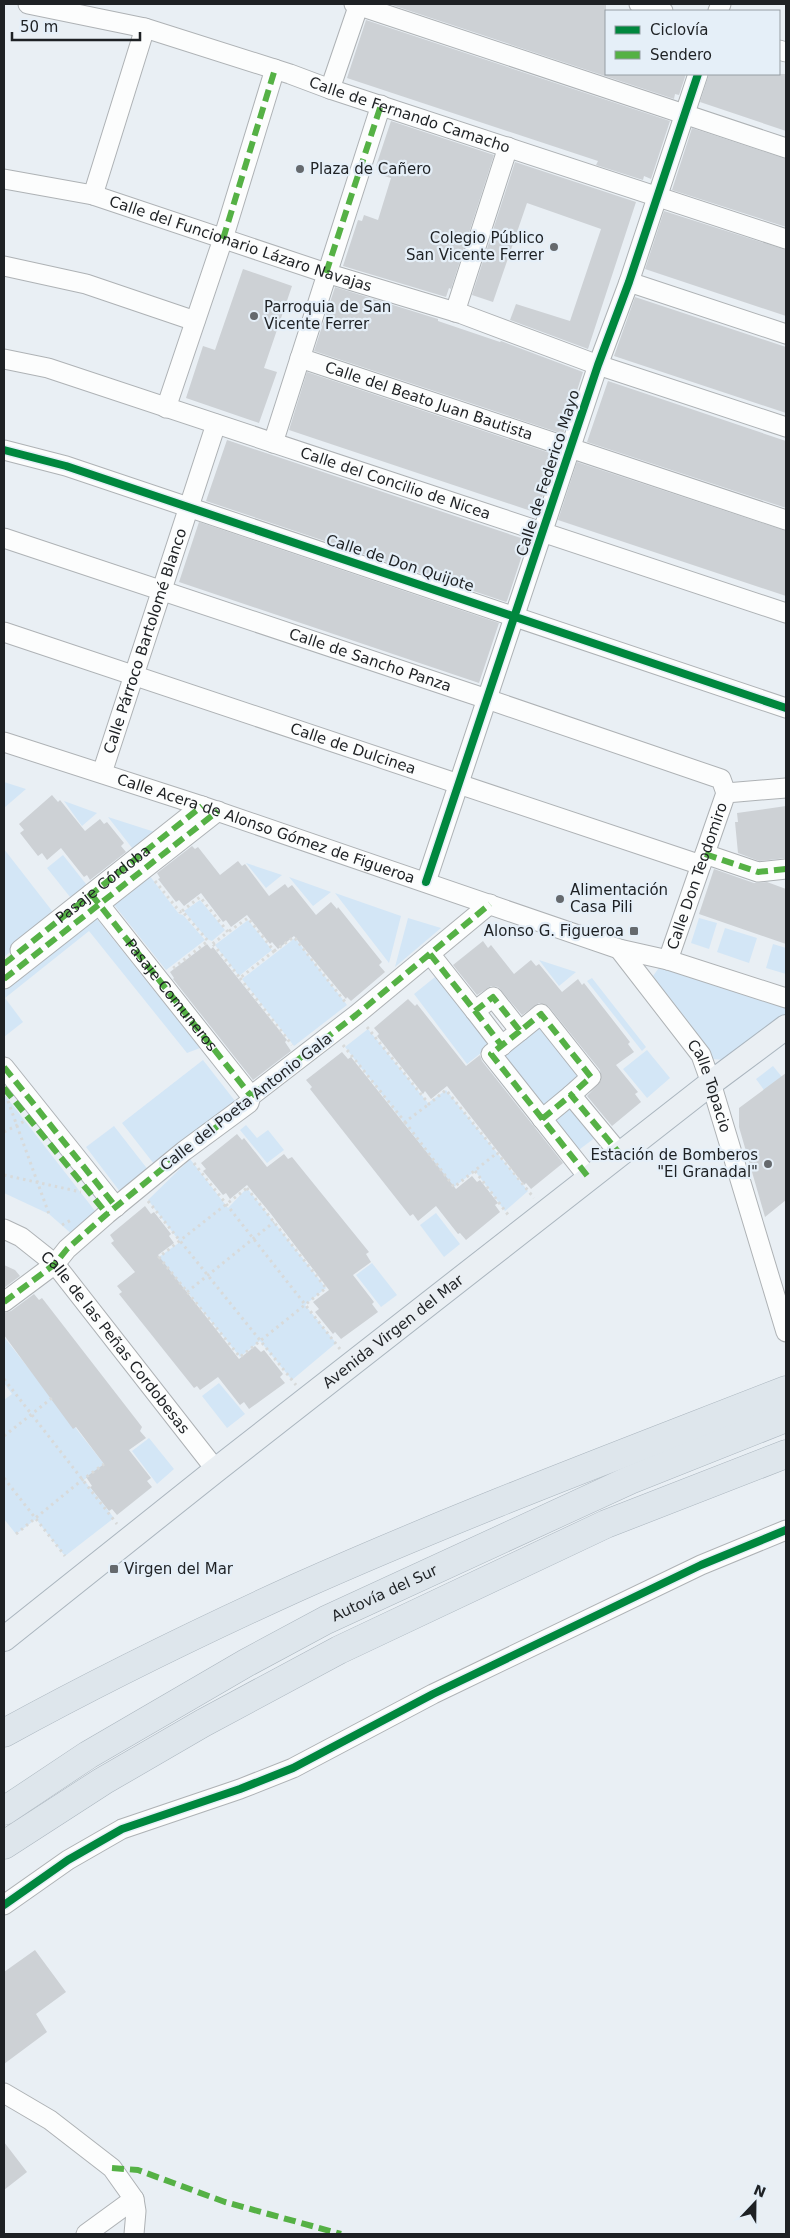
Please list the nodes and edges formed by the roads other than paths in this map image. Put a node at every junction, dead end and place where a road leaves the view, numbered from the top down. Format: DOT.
graph roads {
  1 [pos="28,4"];
  2 [pos="357,4"];
  3 [pos="639,4"];
  4 [pos="660,10"];
  5 [pos="145,28"];
  6 [pos="275,69"];
  7 [pos="698,75"];
  8 [pos="330,89"];
  9 [pos="381,105"];
  10 [pos="684,115"];
  11 [pos="508,147"];
  12 [pos="786,148"];
  13 [pos="4,179"];
  14 [pos="92,195"];
  15 [pos="656,196"];
  16 [pos="223,239"];
  17 [pos="786,239"];
  18 [pos="4,266"];
  19 [pos="326,273"];
  20 [pos="629,282"];
  21 [pos="455,312"];
  22 [pos="195,321"];
  23 [pos="786,334"];
  24 [pos="300,358"];
  25 [pos="4,359"];
  26 [pos="598,365"];
  27 [pos="166,408"];
  28 [pos="216,424"];
  29 [pos="786,427"];
  30 [pos="273,442"];
  31 [pos="571,447"];
  32 [pos="4,450"];
  33 [pos="189,509"];
  34 [pos="786,520"];
  35 [pos="543,532"];
  36 [pos="4,538"];
  37 [pos="161,591"];
  38 [pos="786,613"];
  39 [pos="514,615"];
  40 [pos="4,632"];
  41 [pos="134,674"];
  42 [pos="488,699"];
  43 [pos="786,708"];
  44 [pos="4,742"];
  45 [pos="102,773"];
  46 [pos="459,784"];
  47 [pos="786,788"];
  48 [pos="726,793"];
  49 [pos="210,808"];
  50 [pos="703,859"];
  51 [pos="786,869"];
  52 [pos="426,882"];
  53 [pos="96,899"];
  54 [pos="490,904"];
  55 [pos="619,949"];
  56 [pos="430,954"];
  57 [pos="668,960"];
  58 [pos="4,964"];
  59 [pos="4,979"];
  60 [pos="786,998"];
  61 [pos="475,1011"];
  62 [pos="786,1027"];
  63 [pos="520,1031"];
  64 [pos="502,1046"];
  65 [pos="4,1067"];
  66 [pos="711,1082"];
  67 [pos="5,1093"];
  68 [pos="571,1095"];
  69 [pos="251,1096"];
  70 [pos="542,1119"];
  71 [pos="620,1154"];
  72 [pos="589,1178"];
  73 [pos="112,1210"];
  74 [pos="4,1229"];
  75 [pos="55,1264"];
  76 [pos="4,1302"];
  77 [pos="785,1322"];
  78 [pos="786,1390"];
  79 [pos="786,1396"];
  80 [pos="786,1418"];
  81 [pos="786,1454"];
  82 [pos="216,1470"];
  83 [pos="786,1530"];
  84 [pos="326,1620"];
  85 [pos="4,1639"];
  86 [pos="4,1734"];
  87 [pos="4,1811"];
  88 [pos="4,1845"];
  89 [pos="4,1905"];
  90 [pos="4,2093"];
  91 [pos="134,2199"];
  92 [pos="86,2234"];
  93 [pos="134,2234"];
  1 -- 5 [label="street, Calle de Fernando Camacho"];
  2 -- 8 [label="street"];
  2 -- 10 [label="street"];
  3 -- 4 [label="street"];
  5 -- 6 [label="street, Calle de Fernando Camacho"];
  5 -- 14 [label="street"];
  6 -- 8 [label="street, Calle de Fernando Camacho"];
  6 -- 16 [label="street"];
  7 -- 10 [label="street, Calle de Federico Mayo"];
  8 -- 9 [label="street, Calle de Fernando Camacho"];
  9 -- 11 [label="street, Calle de Fernando Camacho"];
  9 -- 19 [label="street"];
  10 -- 12 [label="street"];
  10 -- 15 [label="street, Calle de Federico Mayo"];
  11 -- 15 [label="street, Calle de Fernando Camacho"];
  11 -- 21 [label="street"];
  13 -- 14 [label="street, Calle del Funcionario Lázaro Navajas"];
  14 -- 16 [label="street, Calle del Funcionario Lázaro Navajas"];
  15 -- 17 [label="street, Calle de Fernando Camacho"];
  15 -- 20 [label="street, Calle de Federico Mayo"];
  16 -- 19 [label="street, Calle del Funcionario Lázaro Navajas"];
  16 -- 22 [label="street"];
  18 -- 22 [label="street"];
  19 -- 21 [label="street, Calle del Funcionario Lázaro Navajas"];
  19 -- 24 [label="street"];
  20 -- 23 [label="street"];
  20 -- 26 [label="street, Calle de Federico Mayo"];
  21 -- 26 [label="street, Calle del Funcionario Lázaro Navajas"];
  22 -- 27 [label="street"];
  24 -- 30 [label="street"];
  24 -- 31 [label="street, Calle del Beato Juan Bautista"];
  25 -- 27 [label="street, Calle del Concilio de Nicea"];
  26 -- 29 [label="street, Calle del Funcionario Lázaro Navajas"];
  26 -- 31 [label="street, Calle de Federico Mayo"];
  27 -- 28 [label="street, Calle del Concilio de Nicea"];
  28 -- 30 [label="street, Calle del Concilio de Nicea"];
  28 -- 33 [label="street, Calle Párroco Bartolomé Blanco"];
  30 -- 35 [label="street, Calle del Concilio de Nicea"];
  31 -- 34 [label="street, Calle del Beato Juan Bautista"];
  31 -- 35 [label="street, Calle de Federico Mayo"];
  32 -- 33 [label="street, Calle de Don Quijote"];
  33 -- 37 [label="street, Calle Párroco Bartolomé Blanco"];
  33 -- 39 [label="street, Calle de Don Quijote"];
  35 -- 38 [label="street, Calle del Concilio de Nicea"];
  35 -- 39 [label="street, Calle de Federico Mayo"];
  36 -- 37 [label="street, Calle de Sancho Panza"];
  37 -- 41 [label="street, Calle Párroco Bartolomé Blanco"];
  37 -- 42 [label="street, Calle de Sancho Panza"];
  39 -- 42 [label="street, Calle de Federico Mayo"];
  39 -- 43 [label="street, Calle de Don Quijote"];
  40 -- 41 [label="street, Calle de Dulcinea"];
  41 -- 45 [label="street, Calle Párroco Bartolomé Blanco"];
  41 -- 46 [label="street, Calle de Dulcinea"];
  42 -- 46 [label="street, Calle de Federico Mayo"];
  42 -- 48 [label="street, Calle de Sancho Panza"];
  44 -- 45 [label="street, Calle Acera de Alonso Gómez de Figueroa"];
  45 -- 49 [label="street, Calle Acera de Alonso Gómez de Figueroa"];
  46 -- 50 [label="street, Calle de Dulcinea"];
  46 -- 52 [label="street, Calle de Federico Mayo"];
  47 -- 48 [label="street, Calle Don Teodomiro"];
  48 -- 50 [label="street, Calle Don Teodomiro"];
  49 -- 52 [label="street, Calle Acera de Alonso Gómez de Figueroa"];
  49 -- 53 [label="street, Pasaje Córdoba"];
  49 -- 53 [label="street"];
  50 -- 51 [label="street, Calle de Dulcinea"];
  50 -- 57 [label="street, Calle Don Teodomiro"];
  52 -- 54 [label="street, Calle Acera de Alonso Gómez de Figueroa"];
  53 -- 58 [label="street, Pasaje Córdoba"];
  53 -- 59 [label="street"];
  53 -- 69 [label="street, Pasaje Comuneros"];
  54 -- 55 [label="street, Calle Acera de Alonso Gómez de Figueroa"];
  54 -- 56 [label="street, Calle del Poeta Antonio Gala"];
  55 -- 57 [label="street, Calle Acera de Alonso Gómez de Figueroa"];
  55 -- 66 [label="street, Calle Topacio"];
  56 -- 61 [label="street"];
  56 -- 69 [label="street, Calle del Poeta Antonio Gala"];
  57 -- 60 [label="street, Calle Acera de Alonso Gómez de Figueroa"];
  61 -- 63 [label="street"];
  61 -- 64 [label="street"];
  62 -- 66 [label="main road, Avenida Virgen del Mar"];
  63 -- 64 [label="street"];
  63 -- 68 [label="street"];
  64 -- 70 [label="street"];
  65 -- 73 [label="street"];
  66 -- 71 [label="main road, Avenida Virgen del Mar"];
  66 -- 77 [label="street, Calle Topacio"];
  67 -- 73 [label="street"];
  68 -- 70 [label="street"];
  68 -- 71 [label="street"];
  69 -- 73 [label="street, Calle del Poeta Antonio Gala"];
  70 -- 72 [label="street"];
  71 -- 72 [label="main road, Avenida Virgen del Mar"];
  72 -- 82 [label="main road, Avenida Virgen del Mar"];
  73 -- 75 [label="street, Calle del Poeta Antonio Gala"];
  74 -- 75 [label="street, Calle de las Peñas Cordobesas"];
  75 -- 76 [label="street, Calle del Poeta Antonio Gala"];
  75 -- 82 [label="street, Calle de las Peñas Cordobesas"];
  78 -- 86 [label="highway"];
  79 -- 84 [label="highway"];
  80 -- 84 [label="highway, Autovía del Sur"];
  81 -- 88 [label="highway, Autovía del Sur"];
  82 -- 85 [label="main road, Avenida Virgen del Mar"];
  83 -- 89 [label="street"];
  84 -- 87 [label="highway, Autovía del Sur"];
  90 -- 91 [label="street"];
  91 -- 92 [label="street"];
  91 -- 93 [label="street"];
}
